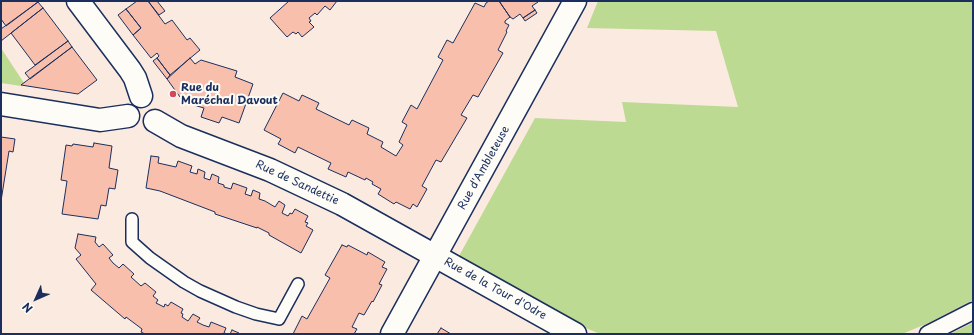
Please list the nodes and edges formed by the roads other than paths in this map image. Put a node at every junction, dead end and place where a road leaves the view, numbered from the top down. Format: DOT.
graph roads {
  1 [pos="78,1"];
  2 [pos="575,1"];
  3 [pos="141,96"];
  4 [pos="1,104"];
  5 [pos="128,116"];
  6 [pos="155,121"];
  7 [pos="132,219"];
  8 [pos="435,256"];
  9 [pos="298,284"];
  10 [pos="973,311"];
  11 [pos="392,334"];
  12 [pos="575,334"];
  13 [pos="928,334"];
  1 -- 3 [label="street"];
  2 -- 8 [label="street, Rue d'Ambleteuse"];
  3 -- 5 [label="street"];
  3 -- 6 [label="street"];
  4 -- 5 [label="street"];
  5 -- 6 [label="street"];
  6 -- 8 [label="street, Rue de Sandettie"];
  7 -- 9 [label="lane"];
  8 -- 11 [label="street, Rue d'Ambleteuse"];
  8 -- 12 [label="street, Rue de la Tour d'Odre"];
  10 -- 13 [label="street"];
}
